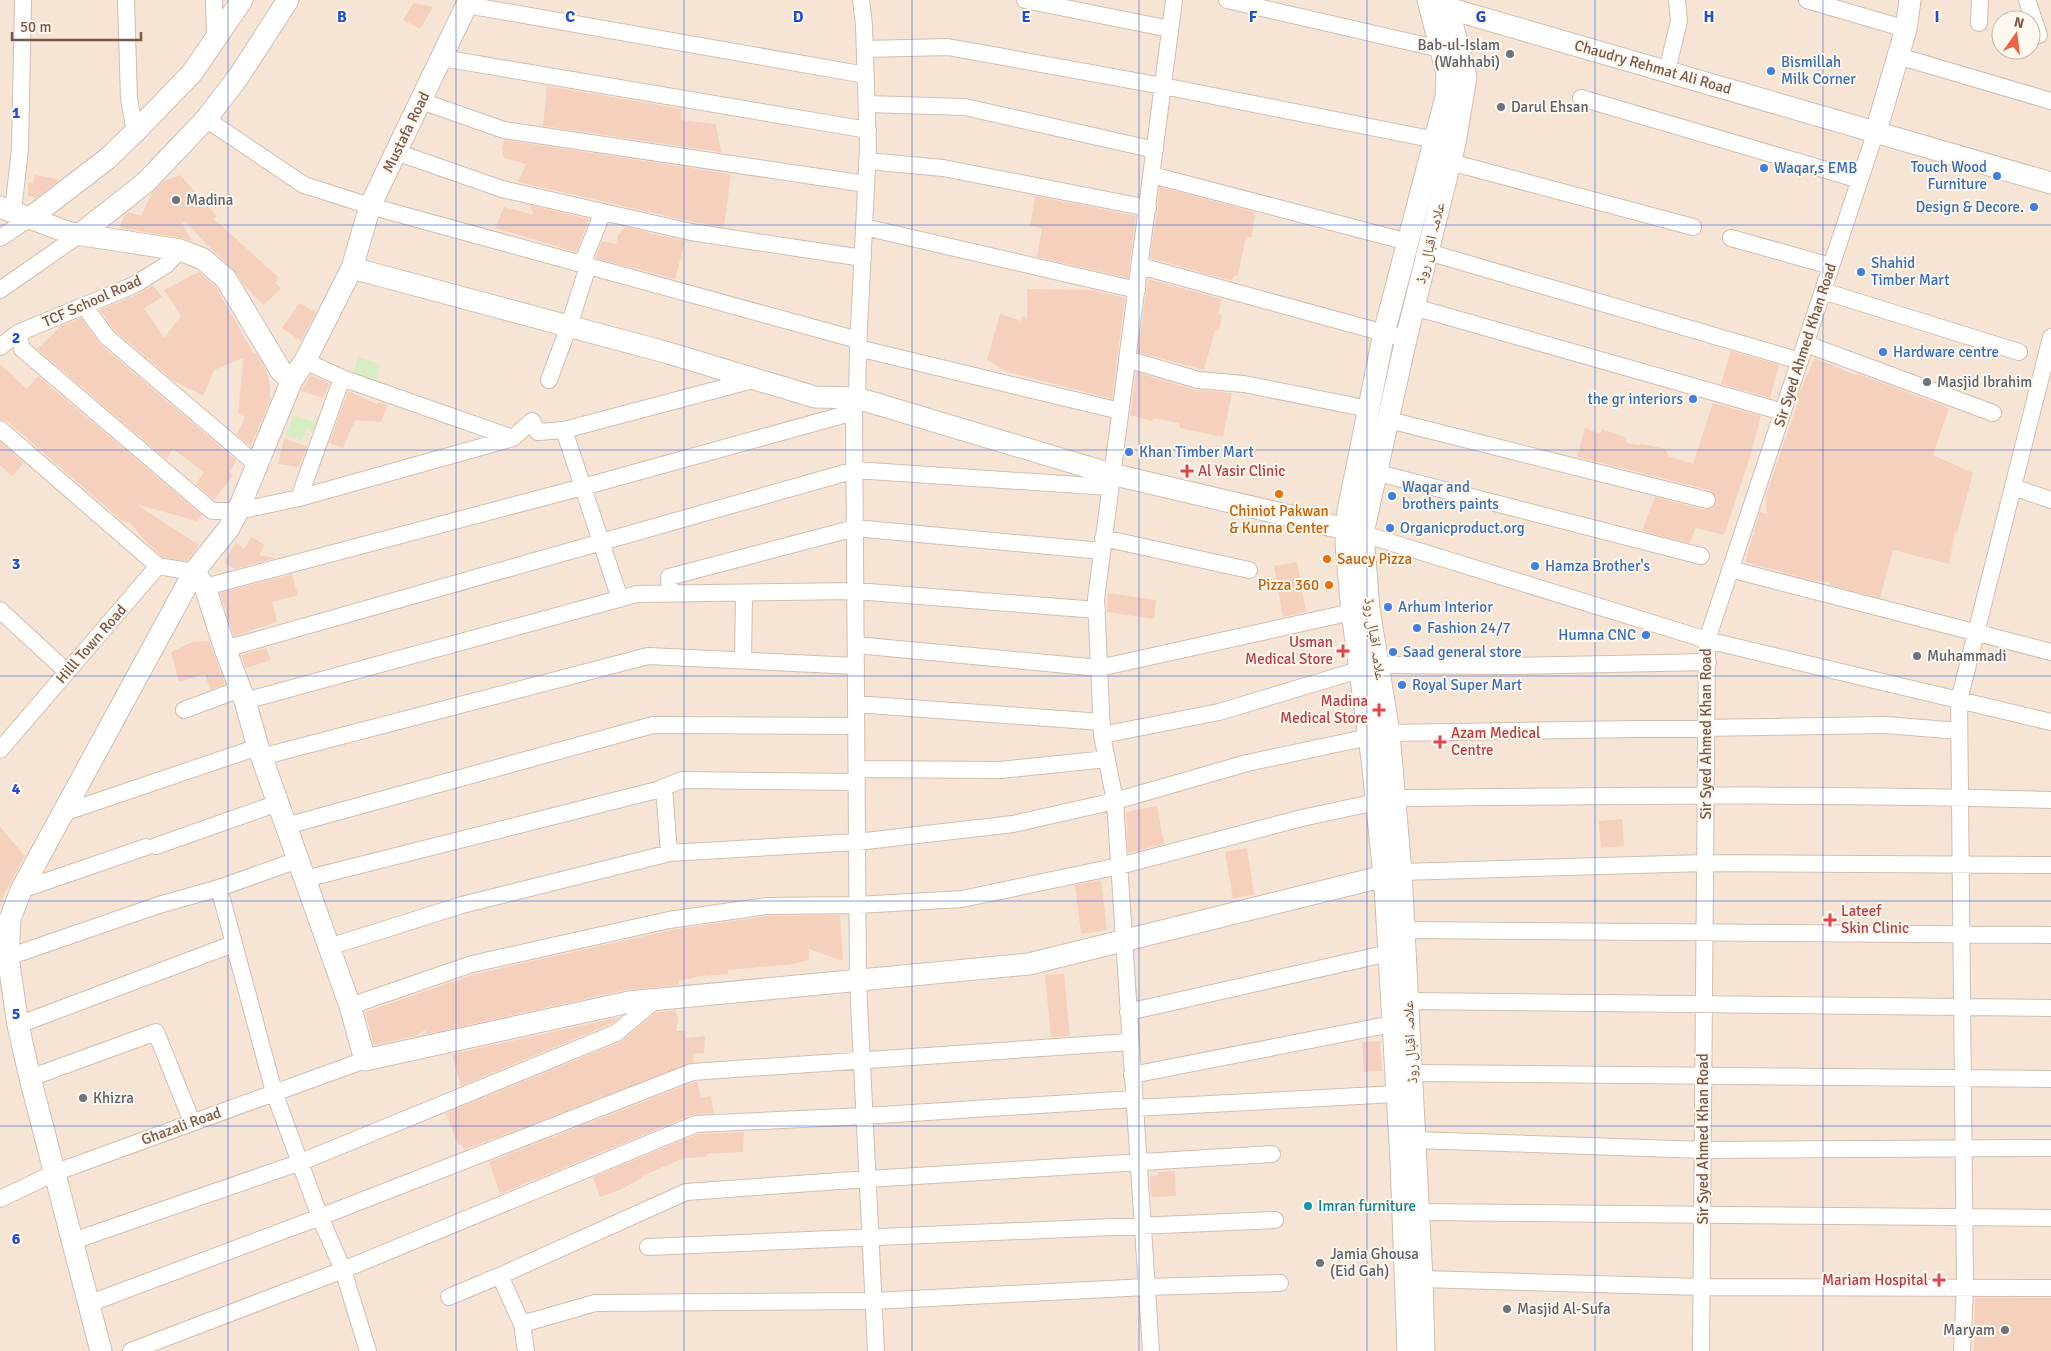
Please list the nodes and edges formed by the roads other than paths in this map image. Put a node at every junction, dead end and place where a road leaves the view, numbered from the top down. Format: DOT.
graph roads {
  1 [pos="23,0"];
  2 [pos="126,0"];
  3 [pos="214,0"];
  4 [pos="242,0"];
  5 [pos="288,0"];
  6 [pos="860,0"];
  7 [pos="1025,0"];
  8 [pos="1174,0"];
  9 [pos="1227,0"];
  10 [pos="1678,0"];
  11 [pos="1807,0"];
  12 [pos="1910,0"];
  13 [pos="1980,0"];
  14 [pos="468,2"];
  15 [pos="1438,3"];
  16 [pos="1979,23"];
  17 [pos="1170,28"];
  18 [pos="1906,29"];
  19 [pos="216,36"];
  20 [pos="865,49"];
  21 [pos="1450,52"];
  22 [pos="1898,56"];
  23 [pos="442,58"];
  24 [pos="1667,71"];
  25 [pos="866,75"];
  26 [pos="1163,86"];
  27 [pos="1581,98"];
  28 [pos="421,101"];
  29 [pos="2051,101"];
  30 [pos="867,104"];
  31 [pos="206,119"];
  32 [pos="868,130"];
  33 [pos="1876,131"];
  34 [pos="135,132"];
  35 [pos="1434,140"];
  36 [pos="1155,150"];
  37 [pos="396,152"];
  38 [pos="1453,152"];
  39 [pos="867,161"];
  40 [pos="1152,175"];
  41 [pos="1860,180"];
  42 [pos="2051,183"];
  43 [pos="866,184"];
  44 [pos="370,206"];
  45 [pos="1148,208"];
  46 [pos="603,212"];
  47 [pos="20,214"];
  48 [pos="864,227"];
  49 [pos="1693,227"];
  50 [pos="74,234"];
  51 [pos="0,238"];
  52 [pos="1732,238"];
  53 [pos="1408,242"];
  54 [pos="180,250"];
  55 [pos="1428,252"];
  56 [pos="863,258"];
  57 [pos="585,265"];
  58 [pos="1140,266"];
  59 [pos="1831,266"];
  60 [pos="352,268"];
  61 [pos="0,290"];
  62 [pos="1137,290"];
  63 [pos="1823,291"];
  64 [pos="85,307"];
  65 [pos="1414,308"];
  66 [pos="569,326"];
  67 [pos="18,333"];
  68 [pos="1384,333"];
  69 [pos="2051,337"];
  70 [pos="1406,340"];
  71 [pos="858,344"];
  72 [pos="1806,344"];
  73 [pos="0,348"];
  74 [pos="2019,352"];
  75 [pos="1127,359"];
  76 [pos="305,361"];
  77 [pos="1800,361"];
  78 [pos="342,378"];
  79 [pos="292,380"];
  80 [pos="549,380"];
  81 [pos="753,380"];
  82 [pos="856,405"];
  83 [pos="1369,409"];
  84 [pos="1120,411"];
  85 [pos="1783,412"];
  86 [pos="1993,413"];
  87 [pos="1389,420"];
  88 [pos="0,430"];
  89 [pos="564,430"];
  90 [pos="513,438"];
  91 [pos="256,464"];
  92 [pos="855,470"];
  93 [pos="1378,473"];
  94 [pos="1110,480"];
  95 [pos="582,487"];
  96 [pos="2013,487"];
  97 [pos="299,498"];
  98 [pos="1707,500"];
  99 [pos="2051,500"];
  100 [pos="238,511"];
  101 [pos="855,528"];
  102 [pos="1354,531"];
  103 [pos="601,542"];
  104 [pos="371,544"];
  105 [pos="1102,544"];
  106 [pos="1701,556"];
  107 [pos="158,566"];
  108 [pos="1248,570"];
  109 [pos="1730,570"];
  110 [pos="200,580"];
  111 [pos="856,591"];
  112 [pos="744,593"];
  113 [pos="670,594"];
  114 [pos="620,599"];
  115 [pos="0,610"];
  116 [pos="1097,610"];
  117 [pos="1352,612"];
  118 [pos="1975,633"];
  119 [pos="1707,640"];
  120 [pos="856,645"];
  121 [pos="225,649"];
  122 [pos="2051,652"];
  123 [pos="743,660"];
  124 [pos="1708,662"];
  125 [pos="1379,664"];
  126 [pos="856,666"];
  127 [pos="1099,668"];
  128 [pos="1359,670"];
  129 [pos="67,672"];
  130 [pos="243,695"];
  131 [pos="1958,700"];
  132 [pos="856,704"];
  133 [pos="184,710"];
  134 [pos="2051,722"];
  135 [pos="856,726"];
  136 [pos="1102,728"];
  137 [pos="1706,728"];
  138 [pos="1959,731"];
  139 [pos="1379,735"];
  140 [pos="0,750"];
  141 [pos="259,752"];
  142 [pos="1107,759"];
  143 [pos="857,776"];
  144 [pos="664,787"];
  145 [pos="1706,796"];
  146 [pos="1960,797"];
  147 [pos="1385,800"];
  148 [pos="2051,800"];
  149 [pos="1115,801"];
  150 [pos="278,803"];
  151 [pos="63,813"];
  152 [pos="286,826"];
  153 [pos="857,842"];
  154 [pos="674,852"];
  155 [pos="1705,863"];
  156 [pos="1961,864"];
  157 [pos="2051,865"];
  158 [pos="1119,866"];
  159 [pos="302,869"];
  160 [pos="1393,874"];
  161 [pos="219,888"];
  162 [pos="21,890"];
  163 [pos="858,905"];
  164 [pos="5,923"];
  165 [pos="1405,930"];
  166 [pos="1704,931"];
  167 [pos="1961,934"];
  168 [pos="2051,935"];
  169 [pos="1123,942"];
  170 [pos="233,944"];
  171 [pos="329,947"];
  172 [pos="1389,953"];
  173 [pos="8,957"];
  174 [pos="858,982"];
  175 [pos="658,999"];
  176 [pos="1408,1001"];
  177 [pos="1704,1005"];
  178 [pos="350,1006"];
  179 [pos="1962,1008"];
  180 [pos="2051,1008"];
  181 [pos="1128,1012"];
  182 [pos="18,1024"];
  183 [pos="1392,1024"];
  184 [pos="1130,1042"];
  185 [pos="365,1060"];
  186 [pos="862,1060"];
  187 [pos="1412,1073"];
  188 [pos="1132,1076"];
  189 [pos="1703,1076"];
  190 [pos="30,1078"];
  191 [pos="1963,1078"];
  192 [pos="2051,1079"];
  193 [pos="274,1092"];
  194 [pos="1396,1094"];
  195 [pos="1134,1103"];
  196 [pos="865,1116"];
  197 [pos="192,1122"];
  198 [pos="1416,1140"];
  199 [pos="1962,1148"];
  200 [pos="2051,1148"];
  201 [pos="1702,1150"];
  202 [pos="1272,1154"];
  203 [pos="301,1162"];
  204 [pos="1138,1162"];
  205 [pos="54,1173"];
  206 [pos="868,1179"];
  207 [pos="0,1199"];
  208 [pos="1418,1212"];
  209 [pos="1702,1214"];
  210 [pos="320,1217"];
  211 [pos="1965,1217"];
  212 [pos="2051,1218"];
  213 [pos="1275,1220"];
  214 [pos="1142,1225"];
  215 [pos="871,1238"];
  216 [pos="73,1241"];
  217 [pos="648,1247"];
  218 [pos="342,1270"];
  219 [pos="500,1276"];
  220 [pos="1422,1279"];
  221 [pos="1280,1283"];
  222 [pos="1146,1287"];
  223 [pos="1701,1287"];
  224 [pos="1966,1288"];
  225 [pos="2051,1288"];
  226 [pos="448,1297"];
  227 [pos="874,1301"];
  228 [pos="88,1304"];
  229 [pos="522,1324"];
  230 [pos="101,1351"];
  231 [pos="131,1351"];
  232 [pos="368,1351"];
  233 [pos="526,1351"];
  234 [pos="876,1351"];
  235 [pos="1151,1351"];
  236 [pos="1408,1351"];
  237 [pos="1424,1351"];
  238 [pos="1701,1351"];
  239 [pos="1962,1351"];
  1 -- 47 [label="street"];
  2 -- 34 [label="street"];
  3 -- 19 [label="street"];
  4 -- 19 [label="street"];
  5 -- 31 [label="street"];
  6 -- 20 [label="street"];
  7 -- 17 [label="street"];
  8 -- 17 [label="street"];
  9 -- 21 [label="street"];
  10 -- 24 [label="street"];
  11 -- 18 [label="street"];
  12 -- 18 [label="street, Sir Syed Ahmed Khan Road"];
  13 -- 16 [label="street"];
  14 -- 23 [label="street, Mustafa Road"];
  14 -- 25 [label="street"];
  15 -- 21 [label="street, علامہ اقبال روڈ"];
  15 -- 24 [label="street, Chaudry Rehmat Ali Road"];
  17 -- 26 [label="street"];
  18 -- 22 [label="street, Sir Syed Ahmed Khan Road"];
  19 -- 34 [label="street"];
  20 -- 25 [label="street"];
  20 -- 26 [label="street"];
  21 -- 35 [label="street, علامہ اقبال روڈ"];
  21 -- 38 [label="street, علامہ اقبال روڈ"];
  22 -- 29 [label="street"];
  22 -- 33 [label="street, Sir Syed Ahmed Khan Road"];
  23 -- 28 [label="street, Mustafa Road"];
  23 -- 32 [label="street"];
  24 -- 33 [label="street, Chaudry Rehmat Ali Road"];
  25 -- 30 [label="street"];
  26 -- 35 [label="street"];
  26 -- 36 [label="street"];
  27 -- 41 [label="street"];
  28 -- 37 [label="street, Mustafa Road"];
  28 -- 43 [label="street"];
  30 -- 32 [label="street"];
  30 -- 36 [label="street"];
  31 -- 44 [label="street"];
  31 -- 50 [label="street"];
  32 -- 39 [label="street"];
  33 -- 41 [label="street, Sir Syed Ahmed Khan Road"];
  33 -- 42 [label="street, Chaudry Rehmat Ali Road"];
  34 -- 47 [label="street"];
  35 -- 38 [label="street"];
  35 -- 53 [label="street, علامہ اقبال روڈ"];
  36 -- 40 [label="street"];
  37 -- 44 [label="street, Mustafa Road"];
  37 -- 46 [label="street"];
  38 -- 49 [label="street"];
  38 -- 55 [label="street, علامہ اقبال روڈ"];
  39 -- 43 [label="street"];
  39 -- 45 [label="street"];
  40 -- 45 [label="street"];
  40 -- 53 [label="street"];
  41 -- 59 [label="street, Sir Syed Ahmed Khan Road"];
  43 -- 48 [label="street"];
  44 -- 57 [label="street"];
  44 -- 60 [label="street, Mustafa Road"];
  45 -- 58 [label="street"];
  46 -- 56 [label="street"];
  46 -- 57 [label="street"];
  47 -- 50 [label="street"];
  47 -- 51 [label="street"];
  48 -- 56 [label="street"];
  48 -- 62 [label="street"];
  50 -- 54 [label="street"];
  50 -- 61 [label="street"];
  52 -- 59 [label="street"];
  53 -- 68 [label="street, علامہ اقبال روڈ"];
  54 -- 64 [label="street, TCF School Road"];
  54 -- 79 [label="street"];
  55 -- 65 [label="street, علامہ اقبال روڈ"];
  55 -- 77 [label="street"];
  56 -- 71 [label="street"];
  57 -- 66 [label="street"];
  57 -- 71 [label="street"];
  58 -- 62 [label="street"];
  58 -- 68 [label="street"];
  59 -- 63 [label="street, Sir Syed Ahmed Khan Road"];
  60 -- 66 [label="street"];
  60 -- 76 [label="street, Mustafa Road"];
  62 -- 75 [label="street"];
  63 -- 72 [label="street, Sir Syed Ahmed Khan Road"];
  63 -- 74 [label="street"];
  64 -- 67 [label="street, TCF School Road"];
  64 -- 91 [label="street"];
  65 -- 70 [label="street, علامہ اقبال روڈ"];
  65 -- 85 [label="street"];
  66 -- 80 [label="street"];
  66 -- 81 [label="street"];
  67 -- 73 [label="street, TCF School Road"];
  67 -- 100 [label="street"];
  68 -- 70 [label="street"];
  68 -- 83 [label="street, علامہ اقبال روڈ"];
  69 -- 96 [label="street"];
  70 -- 87 [label="street, علامہ اقبال روڈ"];
  71 -- 82 [label="street"];
  71 -- 84 [label="street"];
  72 -- 77 [label="street, Sir Syed Ahmed Khan Road"];
  72 -- 86 [label="street"];
  75 -- 83 [label="street"];
  75 -- 84 [label="street"];
  76 -- 78 [label="street"];
  76 -- 79 [label="street, Mustafa Road"];
  77 -- 85 [label="street, Sir Syed Ahmed Khan Road"];
  78 -- 90 [label="street"];
  78 -- 97 [label="street"];
  79 -- 91 [label="street, Mustafa Road"];
  81 -- 82 [label="street"];
  81 -- 89 [label="street"];
  82 -- 92 [label="street"];
  82 -- 94 [label="street"];
  82 -- 95 [label="street"];
  83 -- 102 [label="street, علامہ اقبال روڈ"];
  84 -- 94 [label="street"];
  85 -- 109 [label="street, Sir Syed Ahmed Khan Road"];
  87 -- 93 [label="street, علامہ اقبال روڈ"];
  87 -- 98 [label="street"];
  88 -- 107 [label="street"];
  89 -- 90 [label="street"];
  89 -- 95 [label="street"];
  90 -- 97 [label="street"];
  91 -- 100 [label="street, Mustafa Road"];
  92 -- 94 [label="street"];
  92 -- 101 [label="street"];
  92 -- 103 [label="street"];
  93 -- 102 [label="street, علامہ اقبال روڈ"];
  93 -- 106 [label="street"];
  94 -- 102 [label="street"];
  94 -- 105 [label="street"];
  95 -- 103 [label="street"];
  95 -- 110 [label="street"];
  96 -- 99 [label="street"];
  96 -- 118 [label="street"];
  97 -- 100 [label="street"];
  100 -- 110 [label="street, Mustafa Road"];
  101 -- 105 [label="street"];
  101 -- 111 [label="street"];
  101 -- 113 [label="street"];
  102 -- 117 [label="street, علامہ اقبال روڈ"];
  102 -- 119 [label="street"];
  102 -- 125 [label="street, علامہ اقبال روڈ"];
  103 -- 114 [label="street"];
  103 -- 121 [label="street"];
  104 -- 110 [label="street"];
  105 -- 108 [label="street"];
  105 -- 116 [label="street"];
  107 -- 110 [label="street"];
  107 -- 129 [label="street, Hilll Town Road"];
  109 -- 118 [label="street"];
  109 -- 119 [label="street, Sir Syed Ahmed Khan Road"];
  110 -- 121 [label="street"];
  110 -- 151 [label="street, Mustafa Road"];
  111 -- 112 [label="street"];
  111 -- 116 [label="street"];
  111 -- 120 [label="street"];
  112 -- 113 [label="street"];
  112 -- 123 [label="street"];
  113 -- 114 [label="street"];
  114 -- 130 [label="street"];
  115 -- 129 [label="street"];
  116 -- 127 [label="street"];
  117 -- 127 [label="street"];
  117 -- 128 [label="street, علامہ اقبال روڈ"];
  118 -- 122 [label="street"];
  118 -- 131 [label="street"];
  119 -- 124 [label="street, Sir Syed Ahmed Khan Road"];
  119 -- 131 [label="street"];
  120 -- 126 [label="street"];
  120 -- 127 [label="street"];
  121 -- 130 [label="street"];
  123 -- 126 [label="street"];
  123 -- 141 [label="street"];
  124 -- 125 [label="street"];
  124 -- 137 [label="street, Sir Syed Ahmed Khan Road"];
  125 -- 139 [label="street, علامہ اقبال روڈ"];
  126 -- 132 [label="street"];
  127 -- 136 [label="street"];
  128 -- 136 [label="street"];
  128 -- 139 [label="street, علامہ اقبال روڈ"];
  129 -- 140 [label="street, Hilll Town Road"];
  130 -- 133 [label="street"];
  130 -- 141 [label="street"];
  131 -- 134 [label="street"];
  131 -- 138 [label="street"];
  132 -- 135 [label="street"];
  132 -- 136 [label="street"];
  135 -- 143 [label="street"];
  135 -- 152 [label="street"];
  136 -- 142 [label="street"];
  137 -- 138 [label="street"];
  137 -- 139 [label="street"];
  137 -- 145 [label="street, Sir Syed Ahmed Khan Road"];
  138 -- 146 [label="street"];
  139 -- 147 [label="street, علامہ اقبال روڈ"];
  139 -- 149 [label="street"];
  141 -- 150 [label="street"];
  141 -- 151 [label="street"];
  142 -- 143 [label="street"];
  142 -- 149 [label="street"];
  143 -- 144 [label="street"];
  143 -- 153 [label="street"];
  144 -- 154 [label="street"];
  144 -- 159 [label="street"];
  145 -- 146 [label="street"];
  145 -- 147 [label="street"];
  145 -- 155 [label="street, Sir Syed Ahmed Khan Road"];
  146 -- 148 [label="street"];
  146 -- 156 [label="street"];
  147 -- 158 [label="street"];
  147 -- 160 [label="street, علامہ اقبال روڈ"];
  149 -- 153 [label="street"];
  149 -- 158 [label="street"];
  150 -- 152 [label="street"];
  150 -- 162 [label="street"];
  151 -- 162 [label="street, Mustafa Road"];
  152 -- 159 [label="street"];
  153 -- 154 [label="street"];
  153 -- 163 [label="street"];
  154 -- 171 [label="street"];
  155 -- 156 [label="street"];
  155 -- 160 [label="street"];
  155 -- 166 [label="street, Sir Syed Ahmed Khan Road"];
  156 -- 157 [label="street"];
  156 -- 167 [label="street"];
  158 -- 163 [label="street"];
  158 -- 169 [label="street"];
  159 -- 161 [label="street"];
  159 -- 171 [label="street"];
  160 -- 165 [label="street, علامہ اقبال روڈ"];
  160 -- 169 [label="street"];
  160 -- 172 [label="street, علامہ اقبال روڈ"];
  161 -- 170 [label="street"];
  161 -- 173 [label="street"];
  162 -- 164 [label="street, Mustafa Road"];
  163 -- 174 [label="street"];
  163 -- 178 [label="street"];
  164 -- 173 [label="street, Mustafa Road"];
  165 -- 166 [label="street"];
  165 -- 176 [label="street, علامہ اقبال روڈ"];
  166 -- 167 [label="street"];
  166 -- 177 [label="street, Sir Syed Ahmed Khan Road"];
  167 -- 168 [label="street"];
  167 -- 179 [label="street"];
  169 -- 174 [label="street"];
  169 -- 181 [label="street"];
  170 -- 182 [label="street"];
  170 -- 193 [label="street"];
  171 -- 178 [label="street"];
  172 -- 181 [label="street"];
  172 -- 183 [label="street, علامہ اقبال روڈ"];
  173 -- 182 [label="street, Mustafa Road"];
  174 -- 175 [label="street"];
  174 -- 186 [label="street"];
  175 -- 185 [label="street"];
  175 -- 203 [label="street"];
  176 -- 177 [label="street"];
  176 -- 187 [label="street, علامہ اقبال روڈ"];
  177 -- 179 [label="street"];
  177 -- 189 [label="street, Sir Syed Ahmed Khan Road"];
  178 -- 185 [label="street"];
  179 -- 180 [label="street"];
  179 -- 191 [label="street"];
  181 -- 184 [label="street"];
  182 -- 190 [label="street, Mustafa Road"];
  183 -- 188 [label="street"];
  183 -- 194 [label="street, علامہ اقبال روڈ"];
  184 -- 186 [label="street"];
  184 -- 188 [label="street"];
  185 -- 193 [label="street, Ghazali Road"];
  186 -- 196 [label="street"];
  186 -- 210 [label="street"];
  187 -- 189 [label="street"];
  187 -- 198 [label="street, علامہ اقبال روڈ"];
  188 -- 195 [label="street"];
  189 -- 191 [label="street"];
  189 -- 201 [label="street, Sir Syed Ahmed Khan Road"];
  190 -- 197 [label="street"];
  190 -- 205 [label="street, Mustafa Road"];
  191 -- 192 [label="street"];
  191 -- 199 [label="street"];
  193 -- 197 [label="street, Ghazali Road"];
  193 -- 203 [label="street"];
  194 -- 195 [label="street"];
  194 -- 236 [label="street, علامہ اقبال روڈ"];
  195 -- 196 [label="street"];
  195 -- 204 [label="street"];
  196 -- 206 [label="street"];
  196 -- 218 [label="street"];
  197 -- 205 [label="street, Ghazali Road"];
  198 -- 201 [label="street"];
  198 -- 208 [label="street, علامہ اقبال روڈ"];
  199 -- 200 [label="street"];
  199 -- 201 [label="street"];
  199 -- 211 [label="street"];
  201 -- 209 [label="street, Sir Syed Ahmed Khan Road"];
  202 -- 204 [label="street"];
  203 -- 210 [label="street"];
  203 -- 216 [label="street"];
  204 -- 206 [label="street"];
  204 -- 214 [label="street"];
  205 -- 207 [label="street, Ghazali Road"];
  205 -- 216 [label="street, Mustafa Road"];
  206 -- 215 [label="street"];
  206 -- 219 [label="street"];
  208 -- 209 [label="street"];
  208 -- 220 [label="street, علامہ اقبال روڈ"];
  209 -- 211 [label="street"];
  209 -- 223 [label="street, Sir Syed Ahmed Khan Road"];
  210 -- 218 [label="street"];
  210 -- 228 [label="street"];
  211 -- 212 [label="street"];
  211 -- 224 [label="street"];
  213 -- 214 [label="street"];
  214 -- 215 [label="street"];
  214 -- 222 [label="street"];
  215 -- 217 [label="street"];
  215 -- 227 [label="street"];
  216 -- 228 [label="street, Mustafa Road"];
  218 -- 231 [label="street"];
  218 -- 232 [label="street"];
  219 -- 226 [label="street"];
  219 -- 229 [label="street"];
  220 -- 223 [label="street"];
  220 -- 237 [label="street, علامہ اقبال روڈ"];
  221 -- 222 [label="street"];
  222 -- 227 [label="street"];
  222 -- 235 [label="street"];
  223 -- 224 [label="street"];
  223 -- 238 [label="street, Sir Syed Ahmed Khan Road"];
  224 -- 225 [label="street"];
  224 -- 239 [label="street"];
  227 -- 229 [label="street"];
  227 -- 234 [label="street"];
  228 -- 230 [label="street, Mustafa Road"];
  229 -- 233 [label="street"];
}
